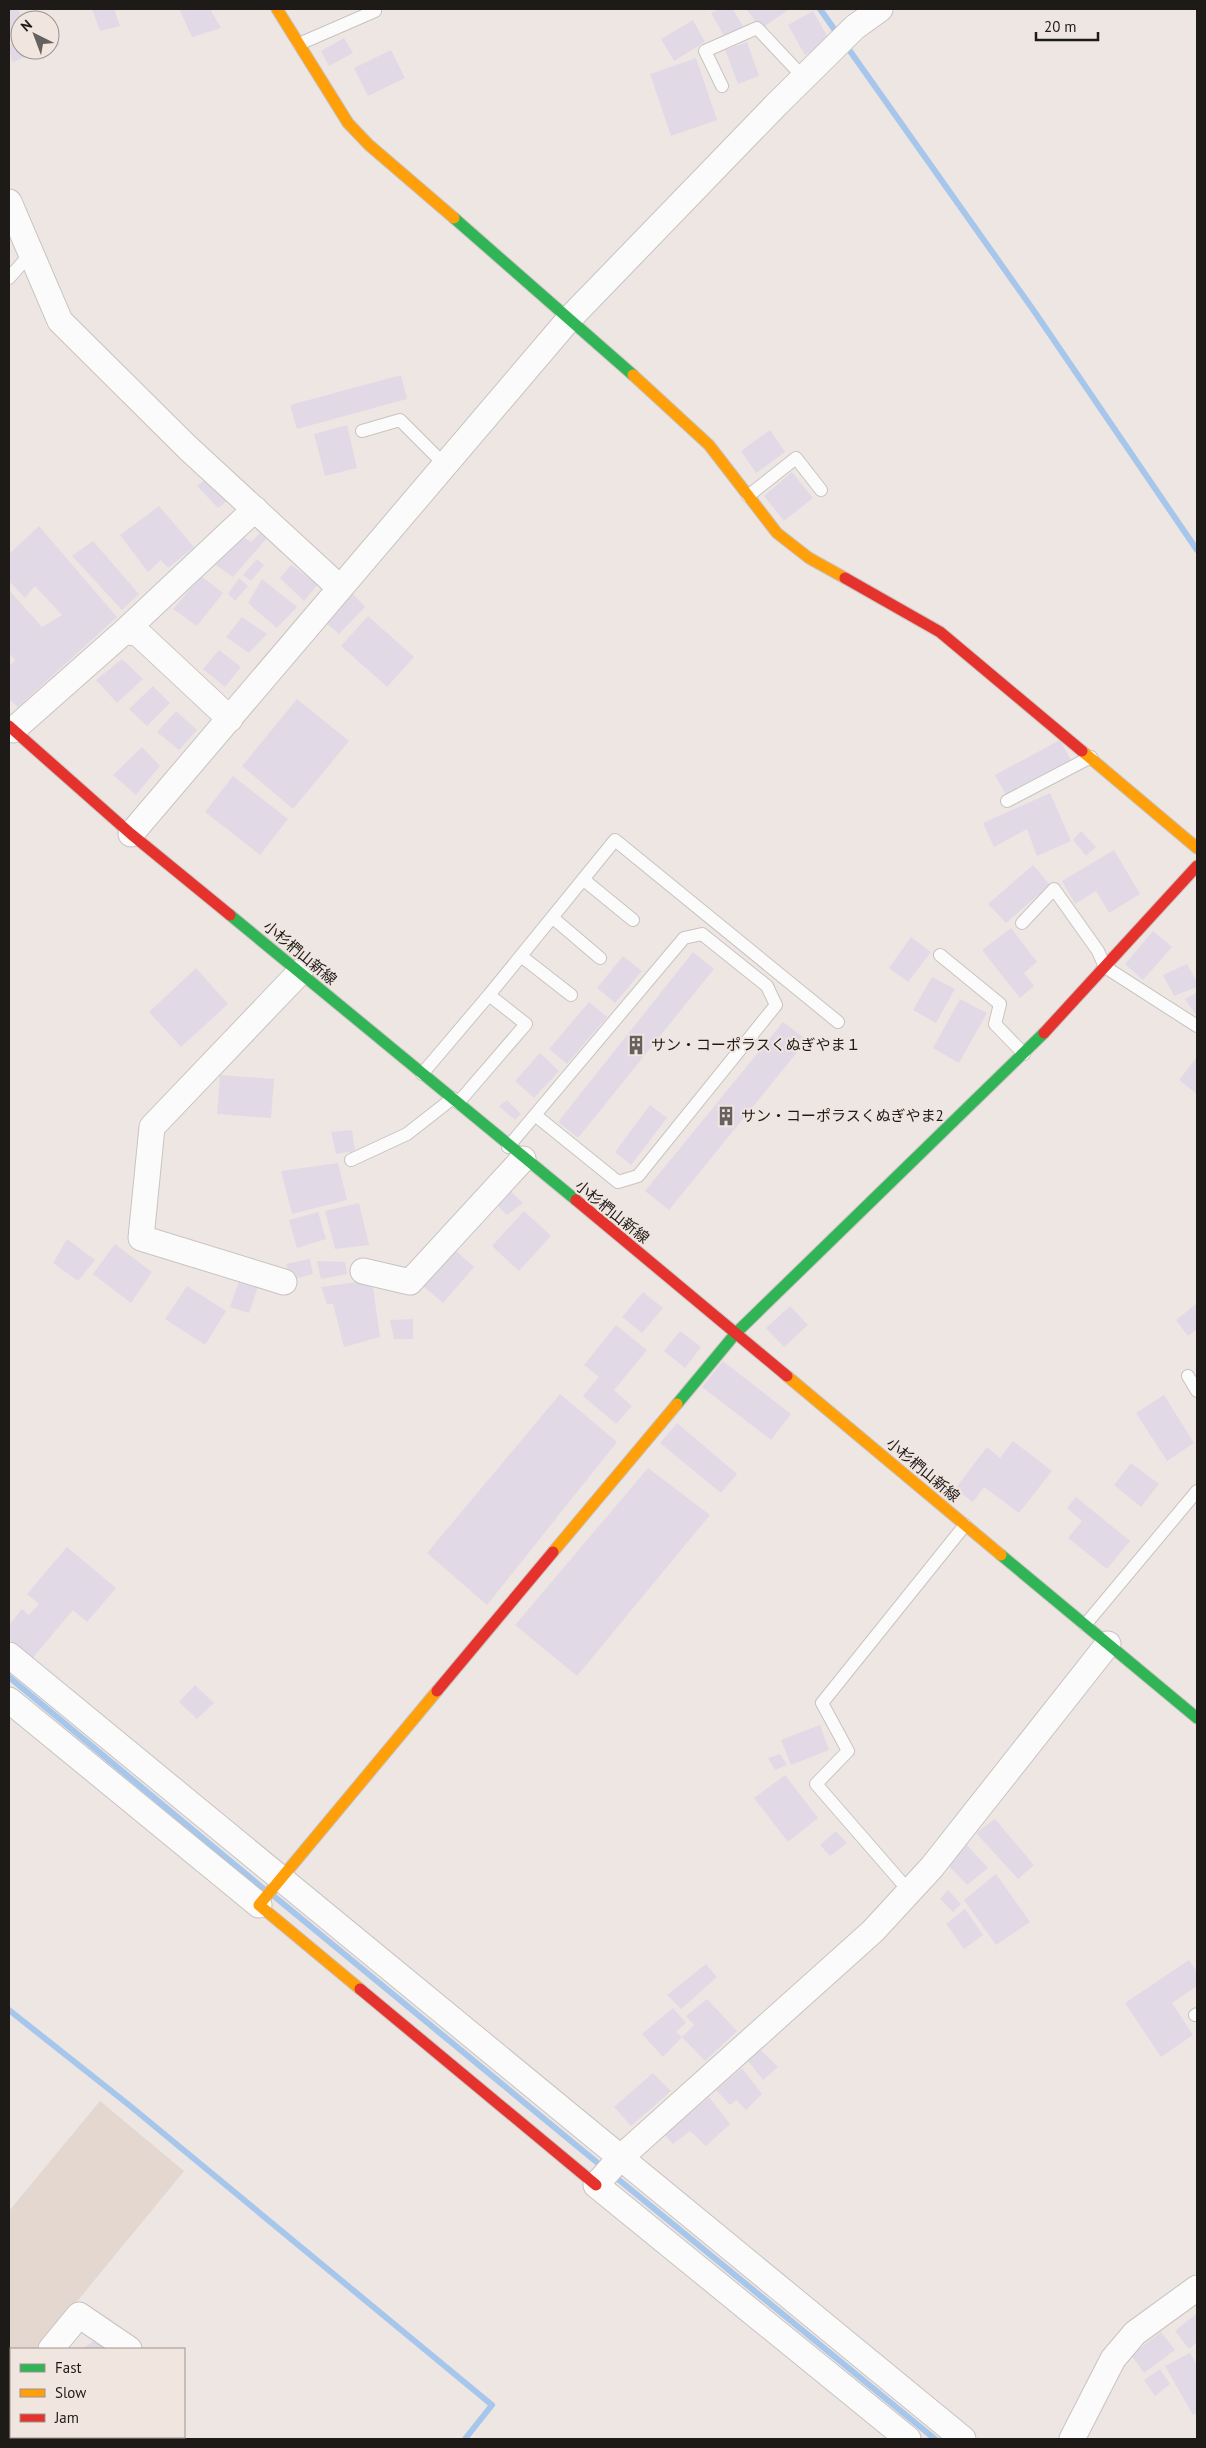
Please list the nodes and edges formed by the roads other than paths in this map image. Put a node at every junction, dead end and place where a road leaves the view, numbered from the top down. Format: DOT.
graph roads {
  1 [pos="277,9"];
  2 [pos="880,9"];
  3 [pos="375,11"];
  4 [pos="299,44"];
  5 [pos="804,78"];
  6 [pos="722,86"];
  7 [pos="9,202"];
  8 [pos="31,253"];
  9 [pos="9,278"];
  10 [pos="570,318"];
  11 [pos="362,431"];
  12 [pos="445,466"];
  13 [pos="821,490"];
  14 [pos="748,496"];
  15 [pos="255,509"];
  16 [pos="340,588"];
  17 [pos="125,631"];
  18 [pos="230,719"];
  19 [pos="11,728"];
  20 [pos="1091,757"];
  21 [pos="1007,801"];
  22 [pos="132,834"];
  23 [pos="1197,848"];
  24 [pos="1197,866"];
  25 [pos="584,880"];
  26 [pos="553,918"];
  27 [pos="632,920"];
  28 [pos="1022,923"];
  29 [pos="940,955"];
  30 [pos="521,956"];
  31 [pos="600,958"];
  32 [pos="1105,967"];
  33 [pos="300,972"];
  34 [pos="489,995"];
  35 [pos="571,995"];
  36 [pos="838,1022"];
  37 [pos="1197,1026"];
  38 [pos="1024,1054"];
  39 [pos="422,1074"];
  40 [pos="455,1101"];
  41 [pos="535,1115"];
  42 [pos="516,1153"];
  43 [pos="351,1160"];
  44 [pos="363,1270"];
  45 [pos="284,1282"];
  46 [pos="736,1334"];
  47 [pos="1188,1376"];
  48 [pos="1197,1391"];
  49 [pos="1197,1491"];
  50 [pos="965,1525"];
  51 [pos="1085,1625"];
  52 [pos="1108,1644"];
  53 [pos="9,1655"];
  54 [pos="9,1700"];
  55 [pos="1197,1718"];
  56 [pos="282,1879"];
  57 [pos="909,1892"];
  58 [pos="259,1905"];
  59 [pos="620,2158"];
  60 [pos="596,2185"];
  61 [pos="1197,2288"];
  62 [pos="52,2348"];
  63 [pos="128,2348"];
  64 [pos="908,2439"];
  65 [pos="963,2439"];
  66 [pos="1072,2439"];
  1 -- 4 [label="street"];
  2 -- 5 [label="street"];
  3 -- 4 [label="lane"];
  4 -- 10 [label="street"];
  5 -- 6 [label="lane"];
  5 -- 10 [label="street"];
  7 -- 8 [label="street"];
  8 -- 9 [label="lane"];
  8 -- 15 [label="street"];
  10 -- 12 [label="street"];
  10 -- 14 [label="street"];
  11 -- 12 [label="lane"];
  12 -- 16 [label="street"];
  13 -- 14 [label="lane"];
  14 -- 20 [label="street"];
  15 -- 16 [label="street"];
  15 -- 17 [label="street"];
  16 -- 18 [label="street"];
  17 -- 18 [label="street"];
  17 -- 19 [label="street"];
  18 -- 22 [label="street"];
  19 -- 22 [label="street, 小杉椚山新線"];
  20 -- 21 [label="lane"];
  20 -- 23 [label="street"];
  22 -- 33 [label="street, 小杉椚山新線"];
  24 -- 32 [label="street"];
  25 -- 26 [label="lane"];
  25 -- 27 [label="lane"];
  25 -- 36 [label="lane"];
  26 -- 30 [label="lane"];
  26 -- 31 [label="lane"];
  28 -- 32 [label="lane"];
  29 -- 38 [label="lane"];
  30 -- 34 [label="lane"];
  30 -- 35 [label="lane"];
  32 -- 37 [label="lane"];
  32 -- 38 [label="street"];
  33 -- 39 [label="street, 小杉椚山新線"];
  33 -- 45 [label="street"];
  34 -- 39 [label="lane"];
  34 -- 40 [label="lane"];
  38 -- 46 [label="street"];
  39 -- 40 [label="street, 小杉椚山新線"];
  40 -- 42 [label="street, 小杉椚山新線"];
  40 -- 43 [label="lane"];
  41 -- 41 [label="lane"];
  41 -- 42 [label="lane"];
  42 -- 44 [label="street"];
  42 -- 46 [label="street, 小杉椚山新線"];
  46 -- 50 [label="street, 小杉椚山新線"];
  46 -- 56 [label="street"];
  47 -- 48 [label="lane"];
  49 -- 51 [label="lane"];
  50 -- 51 [label="street, 小杉椚山新線"];
  50 -- 57 [label="lane"];
  51 -- 52 [label="street, 小杉椚山新線"];
  52 -- 55 [label="street, 小杉椚山新線"];
  52 -- 57 [label="street"];
  53 -- 56 [label="street"];
  54 -- 58 [label="street"];
  56 -- 58 [label="street"];
  56 -- 59 [label="street"];
  57 -- 59 [label="street"];
  58 -- 60 [label="street"];
  59 -- 60 [label="street"];
  59 -- 65 [label="street"];
  60 -- 64 [label="street"];
  61 -- 66 [label="street"];
  62 -- 63 [label="street"];
}
